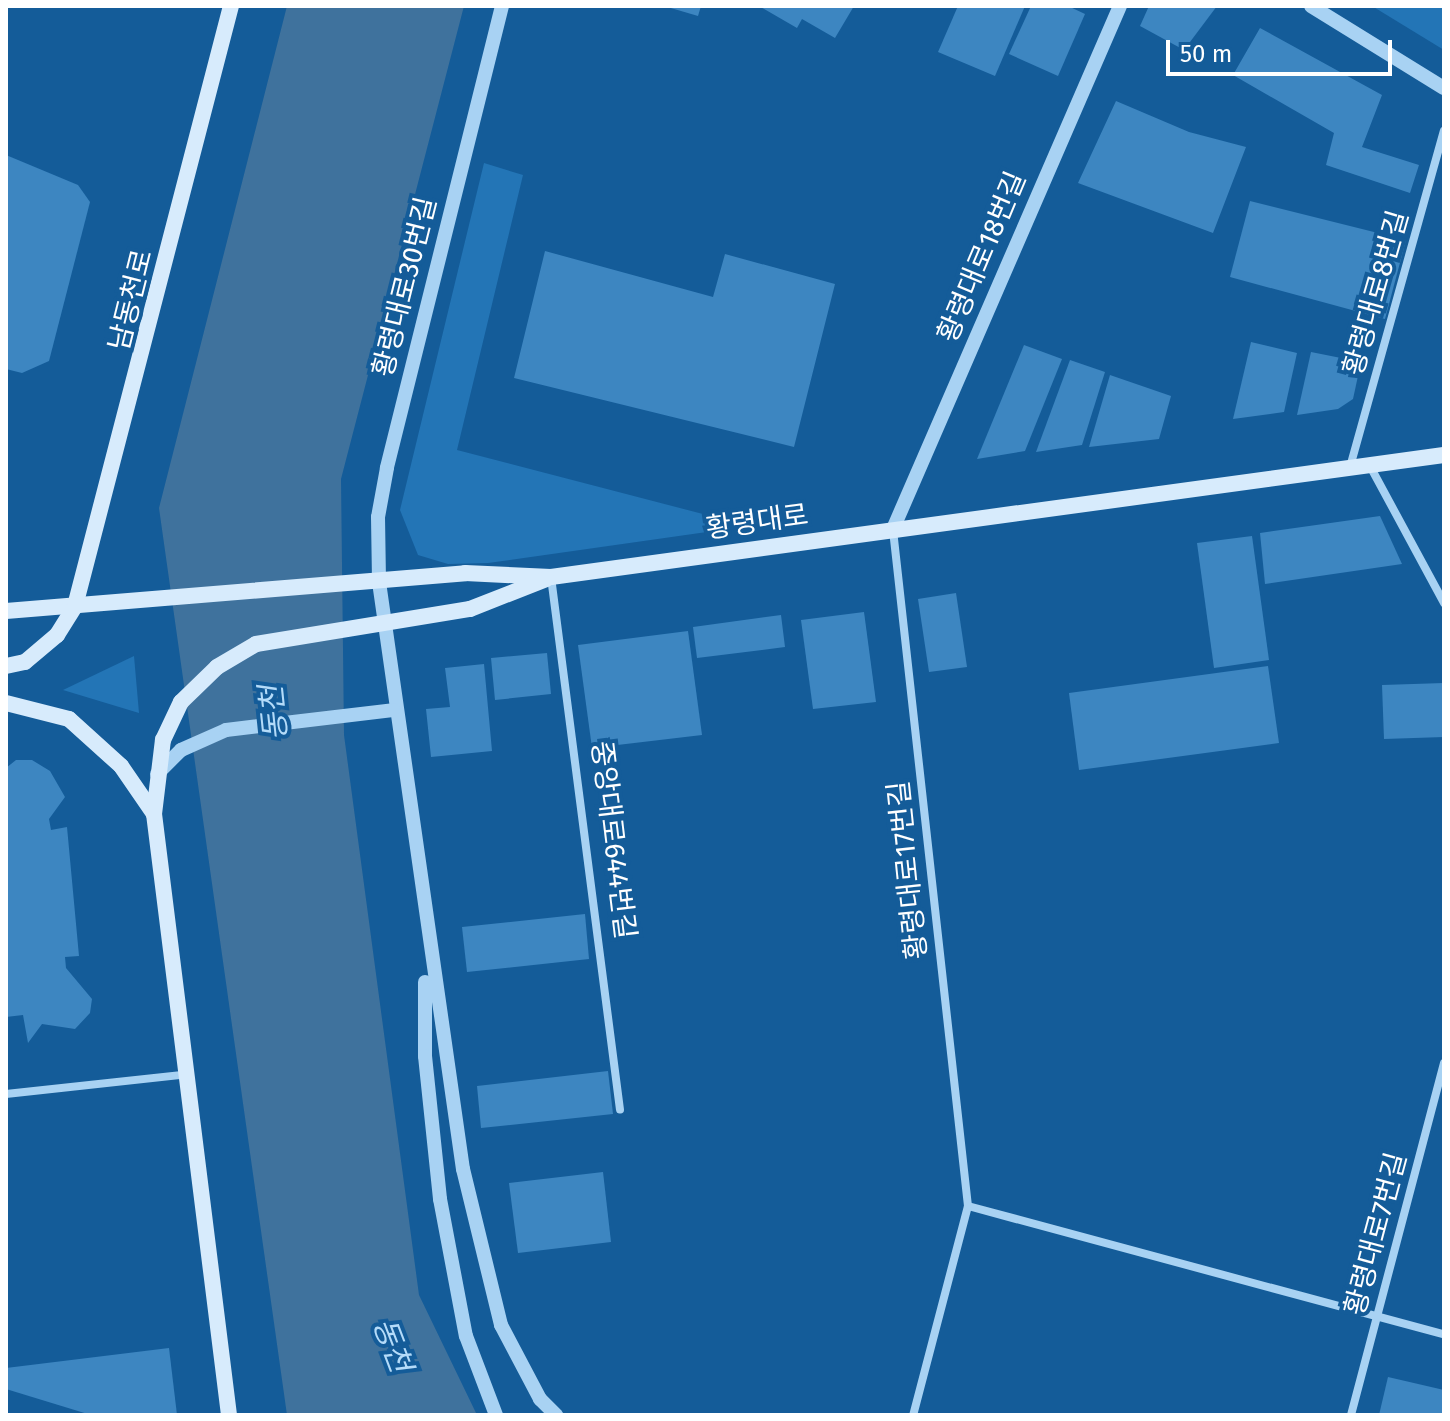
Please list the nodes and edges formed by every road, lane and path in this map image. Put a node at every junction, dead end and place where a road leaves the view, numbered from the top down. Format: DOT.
graph roads {
  1 [pos="231,6"];
  2 [pos="502,6"];
  3 [pos="1120,6"];
  4 [pos="1311,6"];
  5 [pos="1444,88"];
  6 [pos="1444,131"];
  7 [pos="1444,455"];
  8 [pos="1370,465"];
  9 [pos="1350,467"];
  10 [pos="893,529"];
  11 [pos="551,577"];
  12 [pos="379,582"];
  13 [pos="1444,603"];
  14 [pos="75,606"];
  15 [pos="6,611"];
  16 [pos="383,624"];
  17 [pos="6,666"];
  18 [pos="6,703"];
  19 [pos="393,710"];
  20 [pos="156,775"];
  21 [pos="154,814"];
  22 [pos="426,941"];
  23 [pos="1444,1063"];
  24 [pos="182,1075"];
  25 [pos="6,1094"];
  26 [pos="620,1110"];
  27 [pos="968,1206"];
  28 [pos="1377,1317"];
  29 [pos="1444,1334"];
  30 [pos="229,1415"];
  31 [pos="496,1415"];
  32 [pos="556,1415"];
  33 [pos="913,1415"];
  34 [pos="1351,1415"];
  1 -- 14 [label="main road, 남동천로"];
  2 -- 12 [label="street, 황령대로30번길"];
  3 -- 10 [label="street, 황령대로18번길"];
  4 -- 5 [label="street"];
  6 -- 9 [label="street, 황령대로8번길"];
  7 -- 8 [label="main road, 황령대로"];
  8 -- 9 [label="main road, 황령대로"];
  8 -- 13 [label="street"];
  9 -- 10 [label="main road, 황령대로"];
  10 -- 11 [label="main road, 황령대로"];
  10 -- 27 [label="street, 황령대로17번길"];
  11 -- 12 [label="main road, 황령대로"];
  11 -- 16 [label="main road"];
  11 -- 26 [label="street, 중앙대로644번길"];
  12 -- 14 [label="main road, 황령대로"];
  12 -- 16 [label="street"];
  14 -- 15 [label="main road, 황령대로"];
  14 -- 17 [label="main road"];
  16 -- 19 [label="street"];
  16 -- 20 [label="main road"];
  18 -- 21 [label="main road"];
  19 -- 20 [label="street"];
  19 -- 22 [label="street"];
  20 -- 21 [label="main road"];
  21 -- 24 [label="main road"];
  22 -- 31 [label="street"];
  22 -- 32 [label="street"];
  23 -- 28 [label="street, 황령대로7번길"];
  24 -- 25 [label="street"];
  24 -- 30 [label="main road"];
  27 -- 28 [label="street"];
  27 -- 33 [label="street, 황령대로17번길"];
  28 -- 29 [label="street"];
  28 -- 34 [label="street, 황령대로7번길"];
}
